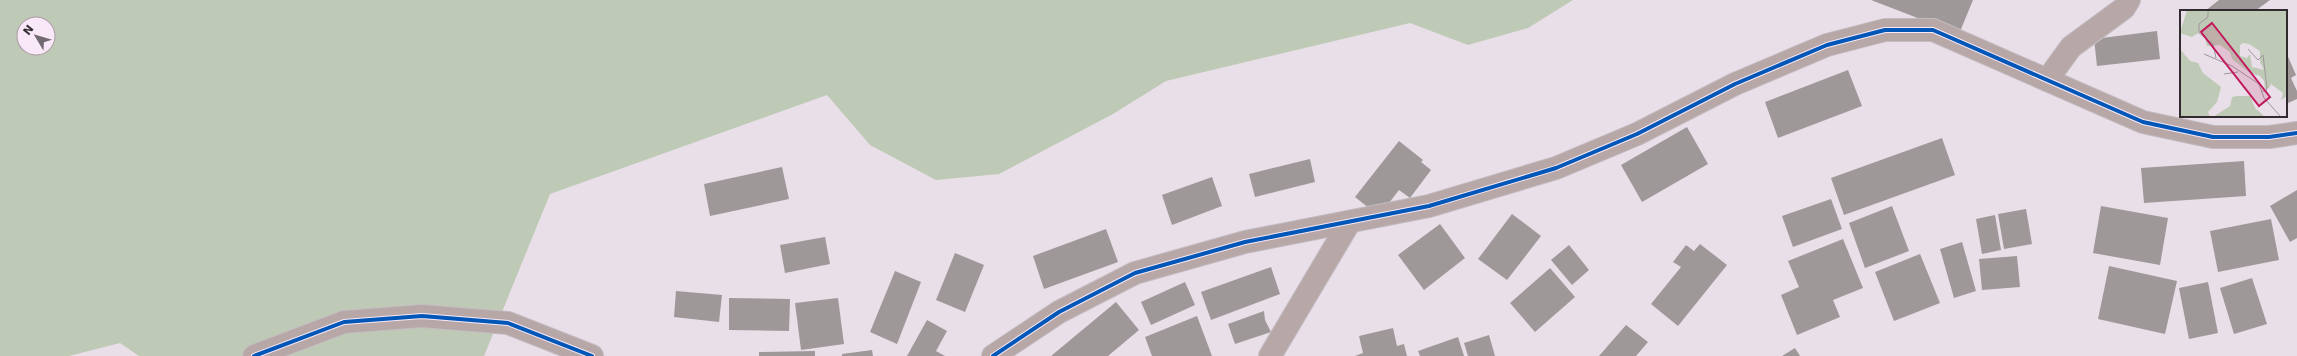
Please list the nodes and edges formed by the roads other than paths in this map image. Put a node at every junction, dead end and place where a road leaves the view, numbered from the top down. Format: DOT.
graph roads {
  1 [pos="2129,0"];
  2 [pos="2047,80"];
  3 [pos="2297,133"];
  4 [pos="1349,224"];
  5 [pos="254,356"];
  6 [pos="592,356"];
  7 [pos="993,356"];
  8 [pos="1270,356"];
  1 -- 2 [label="street"];
  2 -- 3 [label="street"];
  2 -- 4 [label="street"];
  4 -- 7 [label="street"];
  4 -- 8 [label="street"];
  5 -- 6 [label="street"];
}
